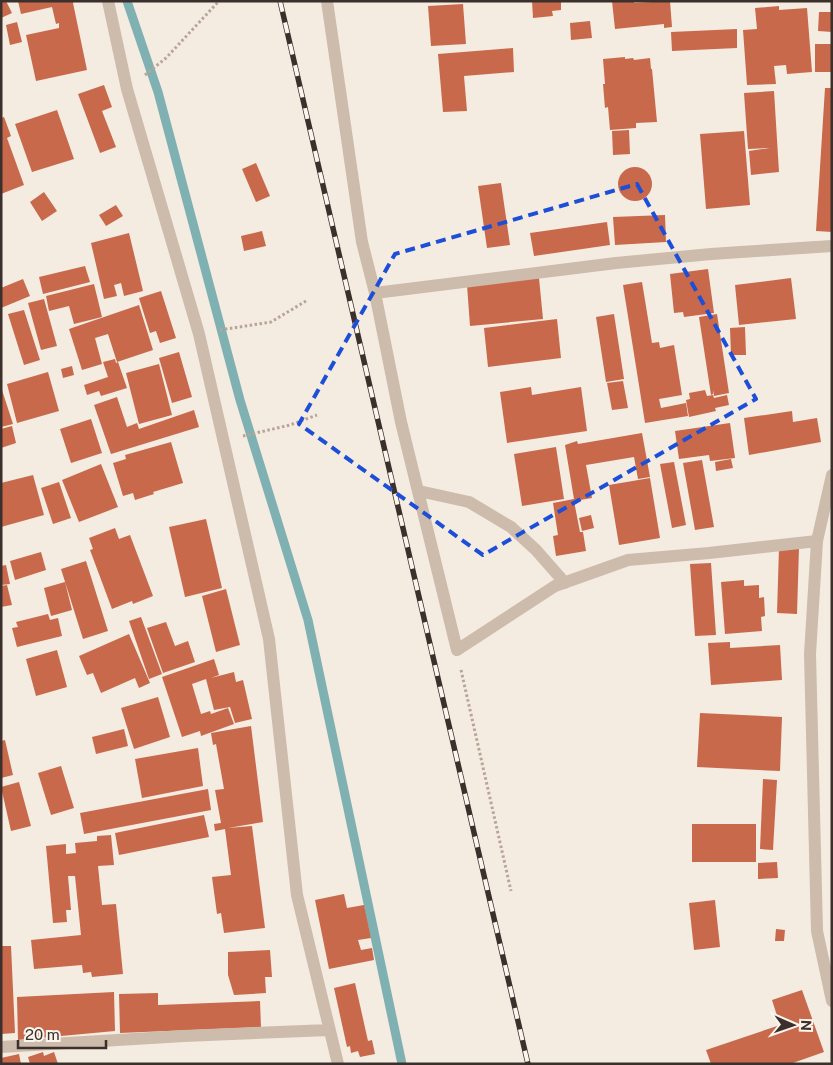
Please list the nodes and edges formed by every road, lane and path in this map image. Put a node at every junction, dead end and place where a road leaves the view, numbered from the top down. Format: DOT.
graph roads {
  1 [pos="108,1"];
  2 [pos="219,1"];
  3 [pos="327,1"];
  4 [pos="128,90"];
  5 [pos="832,246"];
  6 [pos="375,293"];
  7 [pos="306,301"];
  8 [pos="199,334"];
  9 [pos="317,415"];
  10 [pos="223,440"];
  11 [pos="832,475"];
  12 [pos="419,491"];
  13 [pos="817,541"];
  14 [pos="565,583"];
  15 [pos="457,650"];
  16 [pos="511,891"];
  17 [pos="832,1001"];
  18 [pos="329,1030"];
  19 [pos="1,1047"];
  20 [pos="338,1064"];
  1 -- 4 [label="street"];
  2 -- 4 [label="path"];
  3 -- 6 [label="street"];
  4 -- 8 [label="street"];
  5 -- 6 [label="street"];
  6 -- 12 [label="street"];
  7 -- 8 [label="path"];
  8 -- 10 [label="street"];
  9 -- 10 [label="path"];
  10 -- 18 [label="street"];
  11 -- 13 [label="street"];
  12 -- 14 [label="street"];
  12 -- 15 [label="street"];
  13 -- 14 [label="street"];
  13 -- 17 [label="street"];
  14 -- 15 [label="street"];
  15 -- 16 [label="path"];
  18 -- 19 [label="street"];
  18 -- 20 [label="street"];
}
